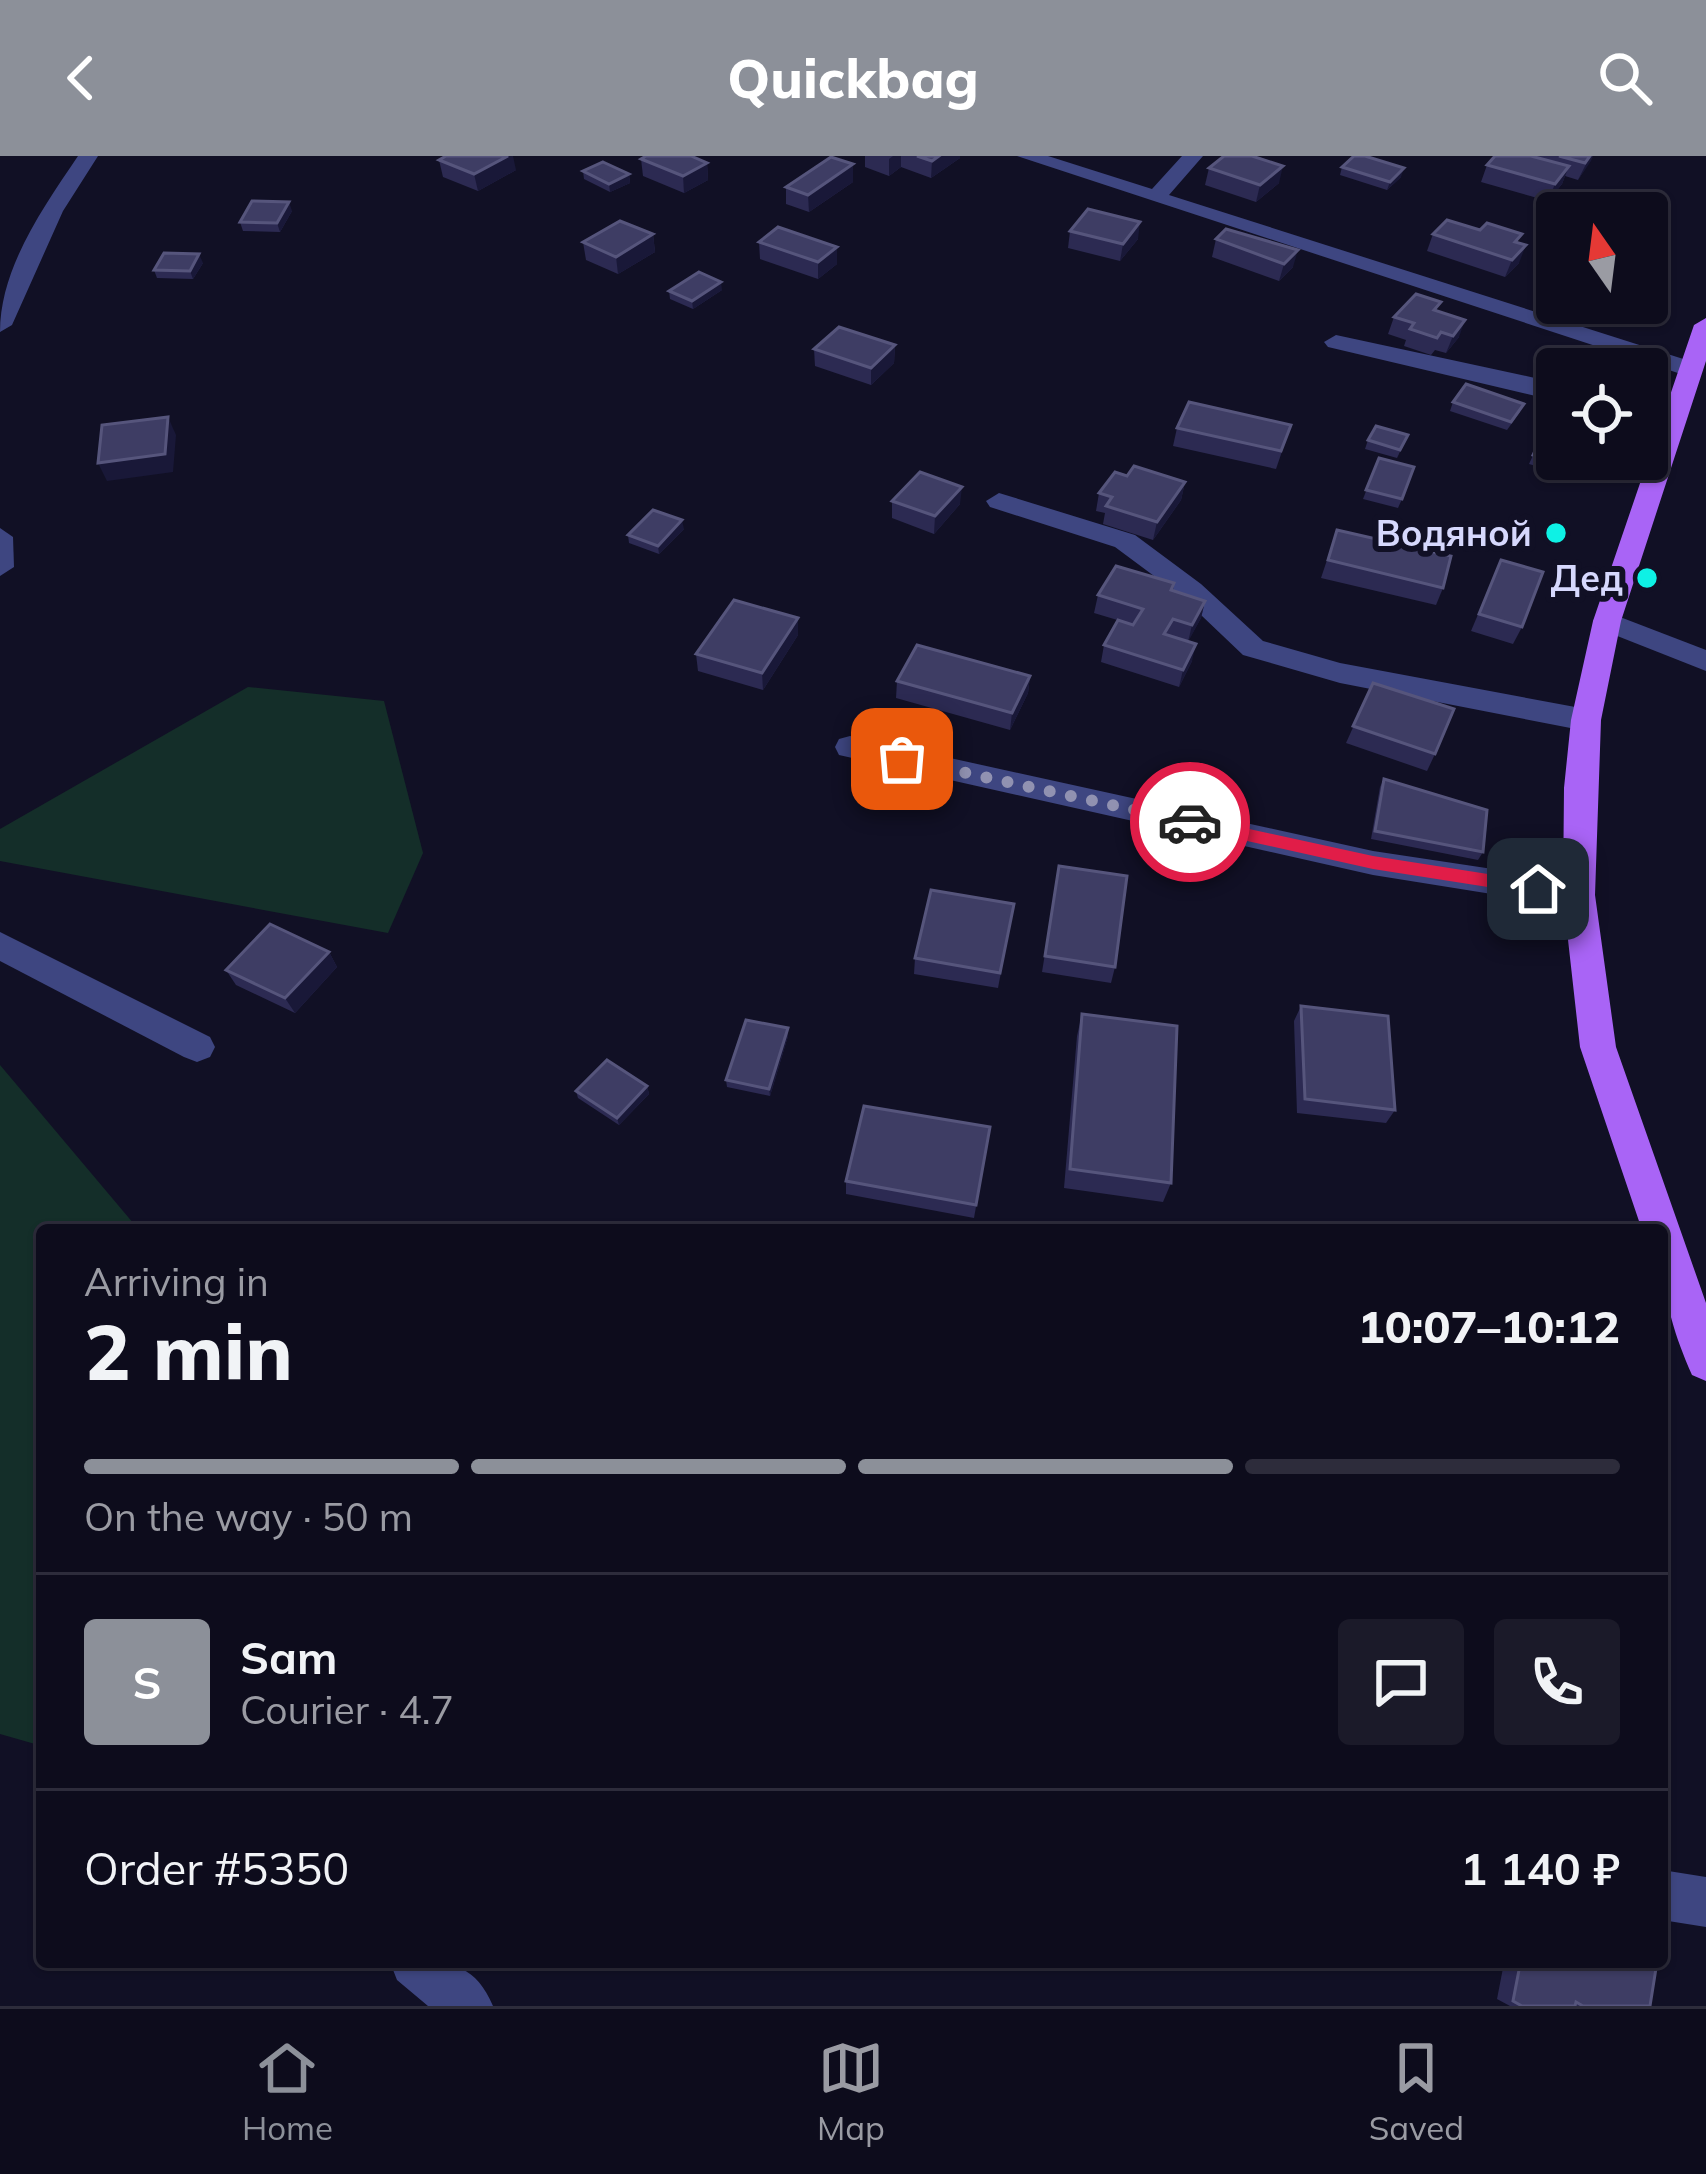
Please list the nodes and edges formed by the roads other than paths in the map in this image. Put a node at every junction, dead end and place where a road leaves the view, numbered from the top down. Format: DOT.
graph roads {
  1 [pos="88,156"];
  2 [pos="1027,156"];
  3 [pos="1192,156"];
  4 [pos="1155,198"];
  5 [pos="0,325"];
  6 [pos="1706,325"];
  7 [pos="1336,341"];
  8 [pos="1690,369"];
  9 [pos="1536,387"];
  10 [pos="1668,410"];
  11 [pos="1644,480"];
  12 [pos="999,501"];
  13 [pos="0,537"];
  14 [pos="0,567"];
  15 [pos="1607,621"];
  16 [pos="1706,662"];
  17 [pos="1586,720"];
  18 [pos="850,747"];
  19 [pos="1579,895"];
  20 [pos="0,945"];
  21 [pos="197,1047"];
  22 [pos="1660,1224"];
  23 [pos="1668,1249"];
  24 [pos="1706,1361"];
  25 [pos="1668,1895"];
  26 [pos="1706,1901"];
  27 [pos="422,1968"];
  28 [pos="467,2006"];
  1 -- 5 [label="street"];
  2 -- 4 [label="street"];
  3 -- 4 [label="street"];
  4 -- 8 [label="street"];
  6 -- 8 [label="main road"];
  7 -- 9 [label="street"];
  8 -- 10 [label="main road"];
  11 -- 15 [label="main road"];
  12 -- 17 [label="street"];
  13 -- 14 [label="street"];
  15 -- 16 [label="street"];
  15 -- 17 [label="main road"];
  17 -- 19 [label="main road"];
  18 -- 19 [label="street"];
  19 -- 22 [label="main road"];
  20 -- 21 [label="street"];
  23 -- 24 [label="main road"];
  25 -- 26 [label="street"];
  27 -- 28 [label="street"];
}
